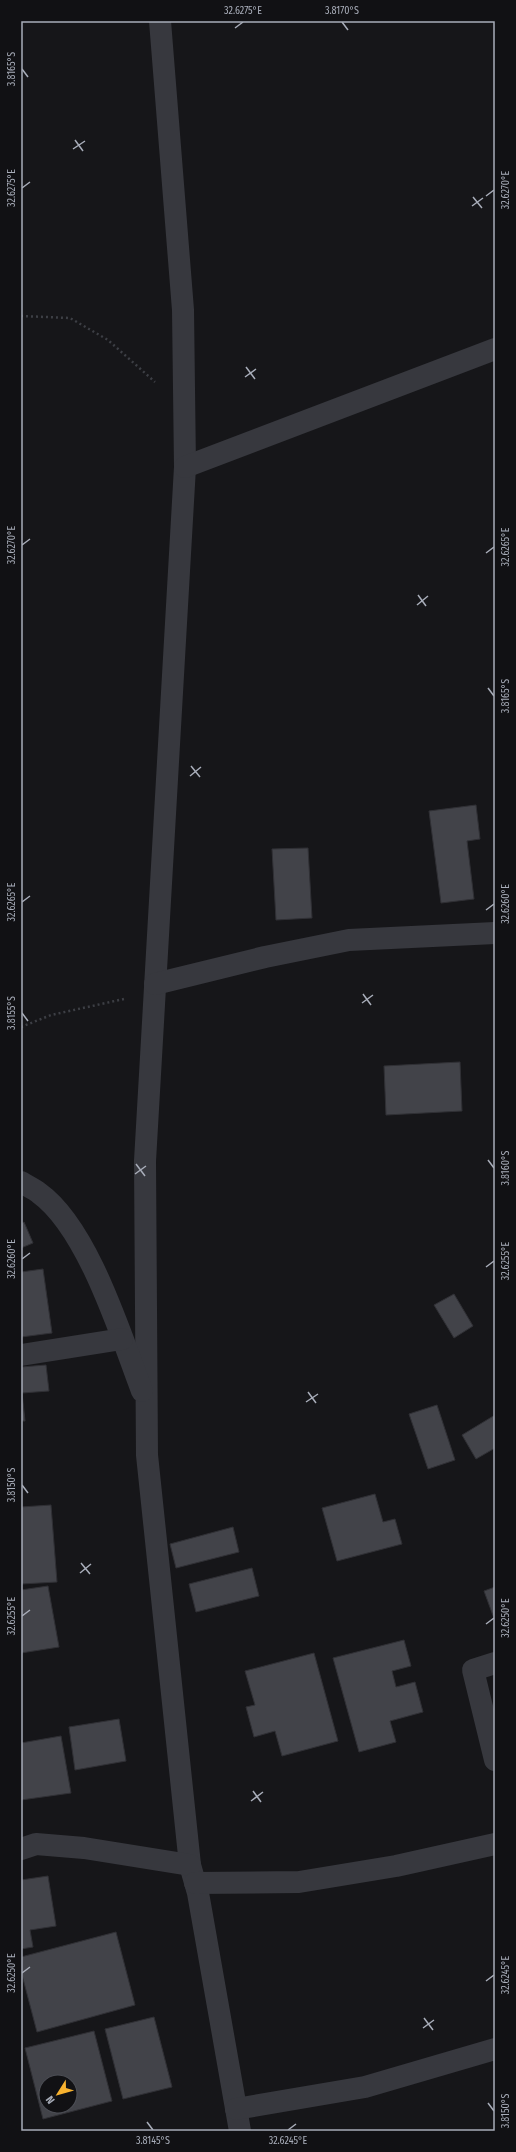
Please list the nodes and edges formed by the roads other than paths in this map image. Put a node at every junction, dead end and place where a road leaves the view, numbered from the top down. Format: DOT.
graph roads {
  1 [pos="160,21"];
  2 [pos="495,349"];
  3 [pos="185,467"];
  4 [pos="495,933"];
  5 [pos="155,990"];
  6 [pos="21,1182"];
  7 [pos="122,1339"];
  8 [pos="21,1355"];
  9 [pos="147,1406"];
  10 [pos="495,1663"];
  11 [pos="495,1760"];
  12 [pos="495,1844"];
  13 [pos="21,1849"];
  14 [pos="193,1874"];
  15 [pos="495,2049"];
  16 [pos="236,2109"];
  17 [pos="240,2131"];
  1 -- 3 [label="street"];
  2 -- 3 [label="street"];
  3 -- 5 [label="street"];
  4 -- 5 [label="street"];
  5 -- 9 [label="street"];
  6 -- 7 [label="street"];
  7 -- 8 [label="street"];
  7 -- 9 [label="street"];
  9 -- 14 [label="street"];
  10 -- 11 [label="street"];
  12 -- 14 [label="street"];
  13 -- 14 [label="street"];
  14 -- 16 [label="street"];
  15 -- 16 [label="street"];
  16 -- 17 [label="street"];
}
